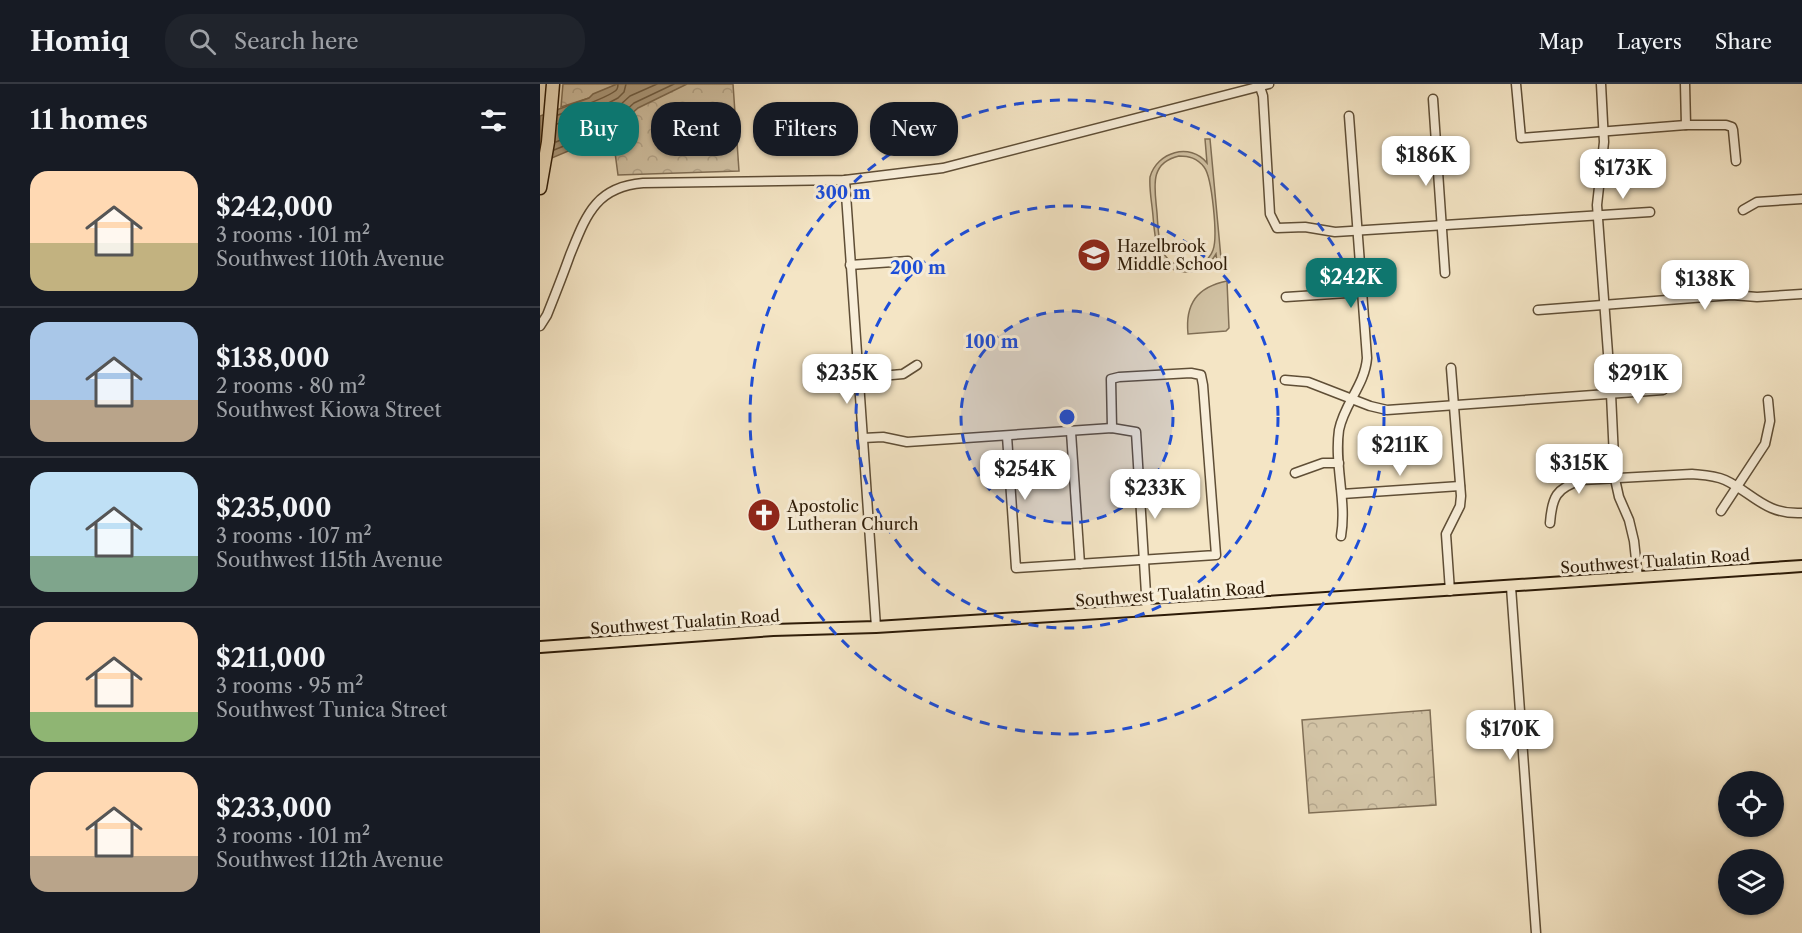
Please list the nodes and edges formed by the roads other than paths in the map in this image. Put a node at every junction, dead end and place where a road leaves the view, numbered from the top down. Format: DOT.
graph roads {
  1 [pos="553,84"];
  2 [pos="1269,84"];
  3 [pos="1516,84"];
  4 [pos="1601,84"];
  5 [pos="1685,84"];
  6 [pos="1260,87"];
  7 [pos="1433,99"];
  8 [pos="1349,116"];
  9 [pos="1686,125"];
  10 [pos="1604,132"];
  11 [pos="1737,161"];
  12 [pos="845,180"];
  13 [pos="540,188"];
  14 [pos="1802,199"];
  15 [pos="1743,210"];
  16 [pos="1650,212"];
  17 [pos="1599,215"];
  18 [pos="1442,226"];
  19 [pos="1358,230"];
  20 [pos="908,261"];
  21 [pos="850,265"];
  22 [pos="1445,273"];
  23 [pos="1363,292"];
  24 [pos="1802,294"];
  25 [pos="1286,297"];
  26 [pos="1605,304"];
  27 [pos="1538,310"];
  28 [pos="540,326"];
  29 [pos="917,365"];
  30 [pos="1451,368"];
  31 [pos="858,378"];
  32 [pos="1285,380"];
  33 [pos="1663,390"];
  34 [pos="1611,394"];
  35 [pos="1352,398"];
  36 [pos="1768,400"];
  37 [pos="1454,405"];
  38 [pos="1112,428"];
  39 [pos="1071,432"];
  40 [pos="1007,436"];
  41 [pos="863,438"];
  42 [pos="1340,463"];
  43 [pos="1295,473"];
  44 [pos="1615,479"];
  45 [pos="1460,486"];
  46 [pos="1736,486"];
  47 [pos="1342,494"];
  48 [pos="1720,511"];
  49 [pos="1802,513"];
  50 [pos="1550,524"];
  51 [pos="1341,536"];
  52 [pos="1144,560"];
  53 [pos="1080,564"];
  54 [pos="1802,566"];
  55 [pos="1638,578"];
  56 [pos="1511,587"];
  57 [pos="1450,591"];
  58 [pos="1147,610"];
  59 [pos="876,627"];
  60 [pos="540,647"];
  61 [pos="1536,933"];
  1 -- 13 [label="highway"];
  2 -- 6 [label="street"];
  3 -- 10 [label="street"];
  4 -- 10 [label="street"];
  5 -- 9 [label="street"];
  6 -- 12 [label="street"];
  6 -- 19 [label="street"];
  7 -- 18 [label="street"];
  8 -- 19 [label="street"];
  9 -- 10 [label="street"];
  9 -- 11 [label="street"];
  10 -- 17 [label="street"];
  12 -- 21 [label="street"];
  12 -- 28 [label="street"];
  14 -- 15 [label="street"];
  16 -- 17 [label="street"];
  17 -- 18 [label="street"];
  17 -- 26 [label="street"];
  18 -- 19 [label="street"];
  18 -- 22 [label="street"];
  19 -- 23 [label="street"];
  20 -- 21 [label="street"];
  21 -- 31 [label="street"];
  23 -- 25 [label="street"];
  23 -- 35 [label="street"];
  24 -- 26 [label="street"];
  26 -- 27 [label="street"];
  26 -- 34 [label="street"];
  29 -- 31 [label="street"];
  30 -- 37 [label="street"];
  31 -- 41 [label="street"];
  32 -- 35 [label="street"];
  33 -- 34 [label="street"];
  34 -- 37 [label="street"];
  34 -- 44 [label="street"];
  35 -- 37 [label="street"];
  35 -- 42 [label="street"];
  36 -- 46 [label="street"];
  37 -- 45 [label="street"];
  38 -- 39 [label="street"];
  38 -- 52 [label="street"];
  38 -- 52 [label="street"];
  39 -- 40 [label="street"];
  39 -- 53 [label="street"];
  40 -- 41 [label="street"];
  40 -- 53 [label="street"];
  41 -- 59 [label="street"];
  42 -- 43 [label="street"];
  42 -- 47 [label="street"];
  44 -- 46 [label="street"];
  44 -- 50 [label="street"];
  44 -- 55 [label="street"];
  45 -- 47 [label="street"];
  45 -- 57 [label="street"];
  46 -- 48 [label="street"];
  46 -- 49 [label="street"];
  47 -- 51 [label="street"];
  52 -- 53 [label="street"];
  52 -- 58 [label="street"];
  54 -- 55 [label="main road, Southwest Tualatin Road"];
  55 -- 56 [label="main road, Southwest Tualatin Road"];
  56 -- 57 [label="main road, Southwest Tualatin Road"];
  56 -- 61 [label="street"];
  57 -- 58 [label="main road, Southwest Tualatin Road"];
  58 -- 59 [label="main road, Southwest Tualatin Road"];
  59 -- 60 [label="main road, Southwest Tualatin Road"];
}
